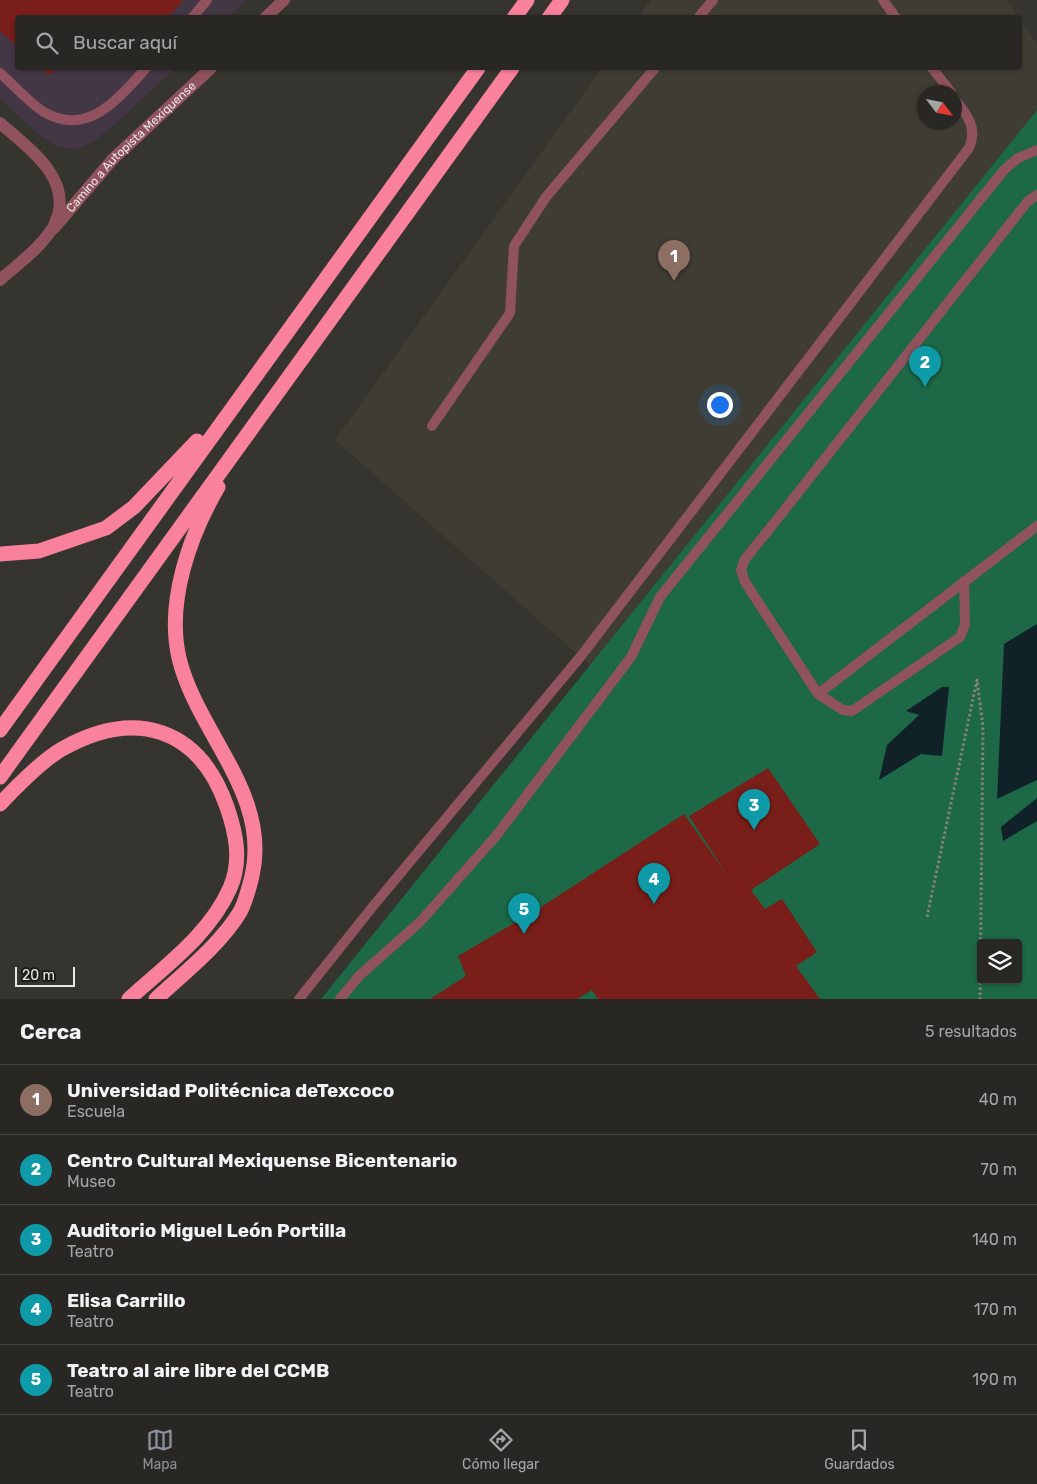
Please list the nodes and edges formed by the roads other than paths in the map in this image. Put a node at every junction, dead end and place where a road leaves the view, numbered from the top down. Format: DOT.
graph roads {
  1 [pos="207,0"];
  2 [pos="284,0"];
  3 [pos="527,0"];
  4 [pos="562,0"];
  5 [pos="712,0"];
  6 [pos="883,0"];
  7 [pos="194,15"];
  8 [pos="268,15"];
  9 [pos="516,15"];
  10 [pos="551,15"];
  11 [pos="700,15"];
  12 [pos="894,15"];
  13 [pos="144,70"];
  14 [pos="209,70"];
  15 [pos="477,70"];
  16 [pos="511,70"];
  17 [pos="653,70"];
  18 [pos="934,70"];
  19 [pos="0,72"];
  20 [pos="945,85"];
  21 [pos="962,109"];
  22 [pos="0,123"];
  23 [pos="1037,150"];
  24 [pos="1037,195"];
  25 [pos="54,228"];
  26 [pos="0,280"];
  27 [pos="243,391"];
  28 [pos="261,412"];
  29 [pos="432,426"];
  30 [pos="1037,526"];
  31 [pos="0,554"];
  32 [pos="964,582"];
  33 [pos="818,694"];
  34 [pos="0,730"];
  35 [pos="0,777"];
  36 [pos="0,804"];
  37 [pos="129,999"];
  38 [pos="156,999"];
  39 [pos="299,999"];
  40 [pos="340,999"];
  1 -- 7 [label="lane"];
  2 -- 8 [label="street"];
  3 -- 9 [label="highway"];
  4 -- 10 [label="highway"];
  5 -- 11 [label="lane"];
  6 -- 12 [label="lane"];
  13 -- 19 [label="lane"];
  14 -- 25 [label="street, Camino a Autopista Mexiquense"];
  15 -- 27 [label="highway"];
  16 -- 28 [label="highway"];
  17 -- 29 [label="lane"];
  18 -- 20 [label="lane"];
  21 -- 39 [label="lane"];
  22 -- 25 [label="street"];
  23 -- 40 [label="lane"];
  24 -- 33 [label="lane"];
  25 -- 26 [label="street, Camino a Autopista Mexiquense"];
  27 -- 31 [label="highway"];
  27 -- 34 [label="highway"];
  28 -- 35 [label="highway"];
  28 -- 38 [label="highway"];
  30 -- 32 [label="lane"];
  32 -- 33 [label="lane"];
  32 -- 33 [label="lane"];
  36 -- 37 [label="highway"];
}
